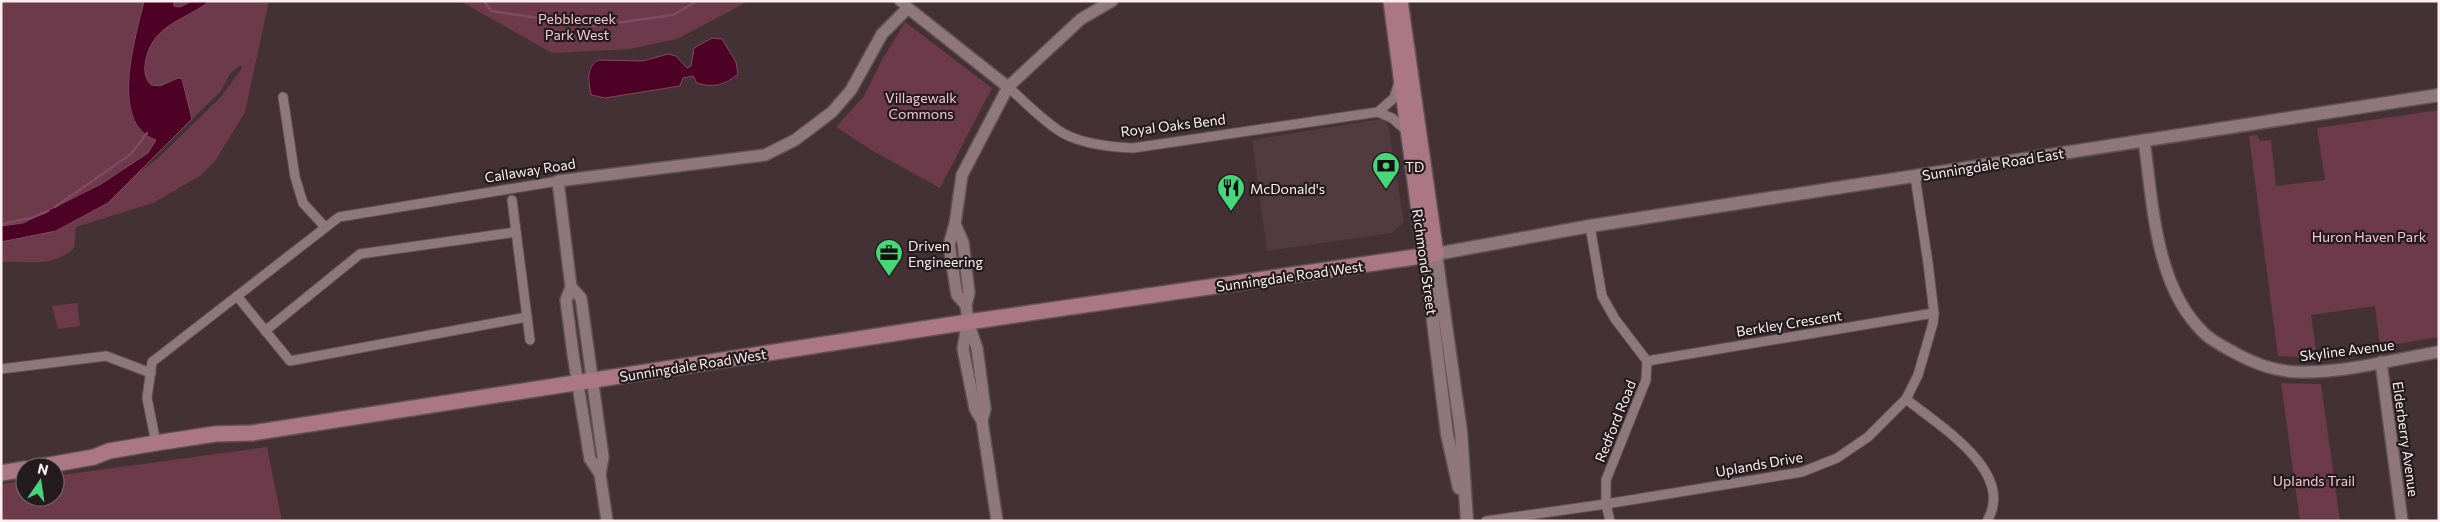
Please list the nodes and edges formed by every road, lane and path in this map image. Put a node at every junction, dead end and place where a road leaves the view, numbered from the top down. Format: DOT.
graph roads {
  1 [pos="1112,1"];
  2 [pos="1391,1"];
  3 [pos="1400,1"];
  4 [pos="903,4"];
  5 [pos="1400,78"];
  6 [pos="1008,87"];
  7 [pos="2439,95"];
  8 [pos="283,97"];
  9 [pos="1378,112"];
  10 [pos="1407,130"];
  11 [pos="2144,140"];
  12 [pos="1914,176"];
  13 [pos="558,181"];
  14 [pos="512,200"];
  15 [pos="325,226"];
  16 [pos="1590,226"];
  17 [pos="516,232"];
  18 [pos="1430,251"];
  19 [pos="571,287"];
  20 [pos="237,296"];
  21 [pos="1934,313"];
  22 [pos="527,317"];
  23 [pos="968,322"];
  24 [pos="265,331"];
  25 [pos="530,340"];
  26 [pos="2439,352"];
  27 [pos="1647,361"];
  28 [pos="2381,362"];
  29 [pos="1,369"];
  30 [pos="150,373"];
  31 [pos="592,380"];
  32 [pos="577,383"];
  33 [pos="1906,399"];
  34 [pos="231,435"];
  35 [pos="156,443"];
  36 [pos="94,457"];
  37 [pos="65,462"];
  38 [pos="15,471"];
  39 [pos="1,473"];
  40 [pos="600,474"];
  41 [pos="1606,504"];
  42 [pos="607,521"];
  43 [pos="997,521"];
  44 [pos="1467,521"];
  45 [pos="1486,521"];
  46 [pos="1610,521"];
  47 [pos="1987,521"];
  48 [pos="2402,521"];
  1 -- 6 [label="street"];
  2 -- 5 [label="main road, Richmond Street"];
  3 -- 18 [label="main road, Richmond Street"];
  4 -- 6 [label="street, Royal Oaks Bend"];
  4 -- 13 [label="street, Callaway Road"];
  5 -- 9 [label="street"];
  5 -- 10 [label="main road, Richmond Street"];
  6 -- 9 [label="street, Royal Oaks Bend"];
  6 -- 23 [label="street"];
  7 -- 11 [label="main road, Sunningdale Road East"];
  8 -- 15 [label="street"];
  9 -- 10 [label="street"];
  10 -- 18 [label="main road, Richmond Street"];
  11 -- 12 [label="main road, Sunningdale Road East"];
  11 -- 28 [label="street, Skyline Avenue"];
  12 -- 16 [label="main road, Sunningdale Road East"];
  12 -- 21 [label="street, Uplands Drive"];
  13 -- 15 [label="street, Callaway Road"];
  13 -- 19 [label="street"];
  14 -- 17 [label="street"];
  15 -- 20 [label="street, Callaway Road"];
  16 -- 18 [label="main road, Sunningdale Road East"];
  16 -- 27 [label="street"];
  17 -- 22 [label="street"];
  17 -- 24 [label="street"];
  18 -- 23 [label="main road, Sunningdale Road West"];
  18 -- 44 [label="main road, Richmond Street"];
  19 -- 31 [label="street"];
  19 -- 32 [label="street"];
  20 -- 24 [label="street"];
  20 -- 30 [label="street, Callaway Road"];
  21 -- 27 [label="street, Berkley Crescent"];
  21 -- 33 [label="street, Uplands Drive"];
  22 -- 24 [label="street"];
  22 -- 25 [label="street"];
  23 -- 31 [label="main road, Sunningdale Road West"];
  23 -- 43 [label="street"];
  26 -- 28 [label="street, Skyline Avenue"];
  27 -- 41 [label="street, Redford Road"];
  28 -- 48 [label="street, Elderberry Avenue"];
  29 -- 30 [label="street"];
  30 -- 35 [label="street, Callaway Road"];
  31 -- 32 [label="main road, Sunningdale Road West"];
  31 -- 40 [label="street"];
  32 -- 34 [label="main road, Sunningdale Road West"];
  32 -- 40 [label="street"];
  33 -- 41 [label="street, Uplands Drive"];
  33 -- 47 [label="street"];
  34 -- 35 [label="main road, Sunningdale Road West"];
  34 -- 36 [label="main road, Sunningdale Road West"];
  35 -- 36 [label="main road, Sunningdale Road West"];
  36 -- 37 [label="main road, Sunningdale Road West"];
  38 -- 39 [label="main road"];
  40 -- 42 [label="street"];
  41 -- 45 [label="street, Uplands Drive"];
  41 -- 46 [label="street, Redford Road"];
}
